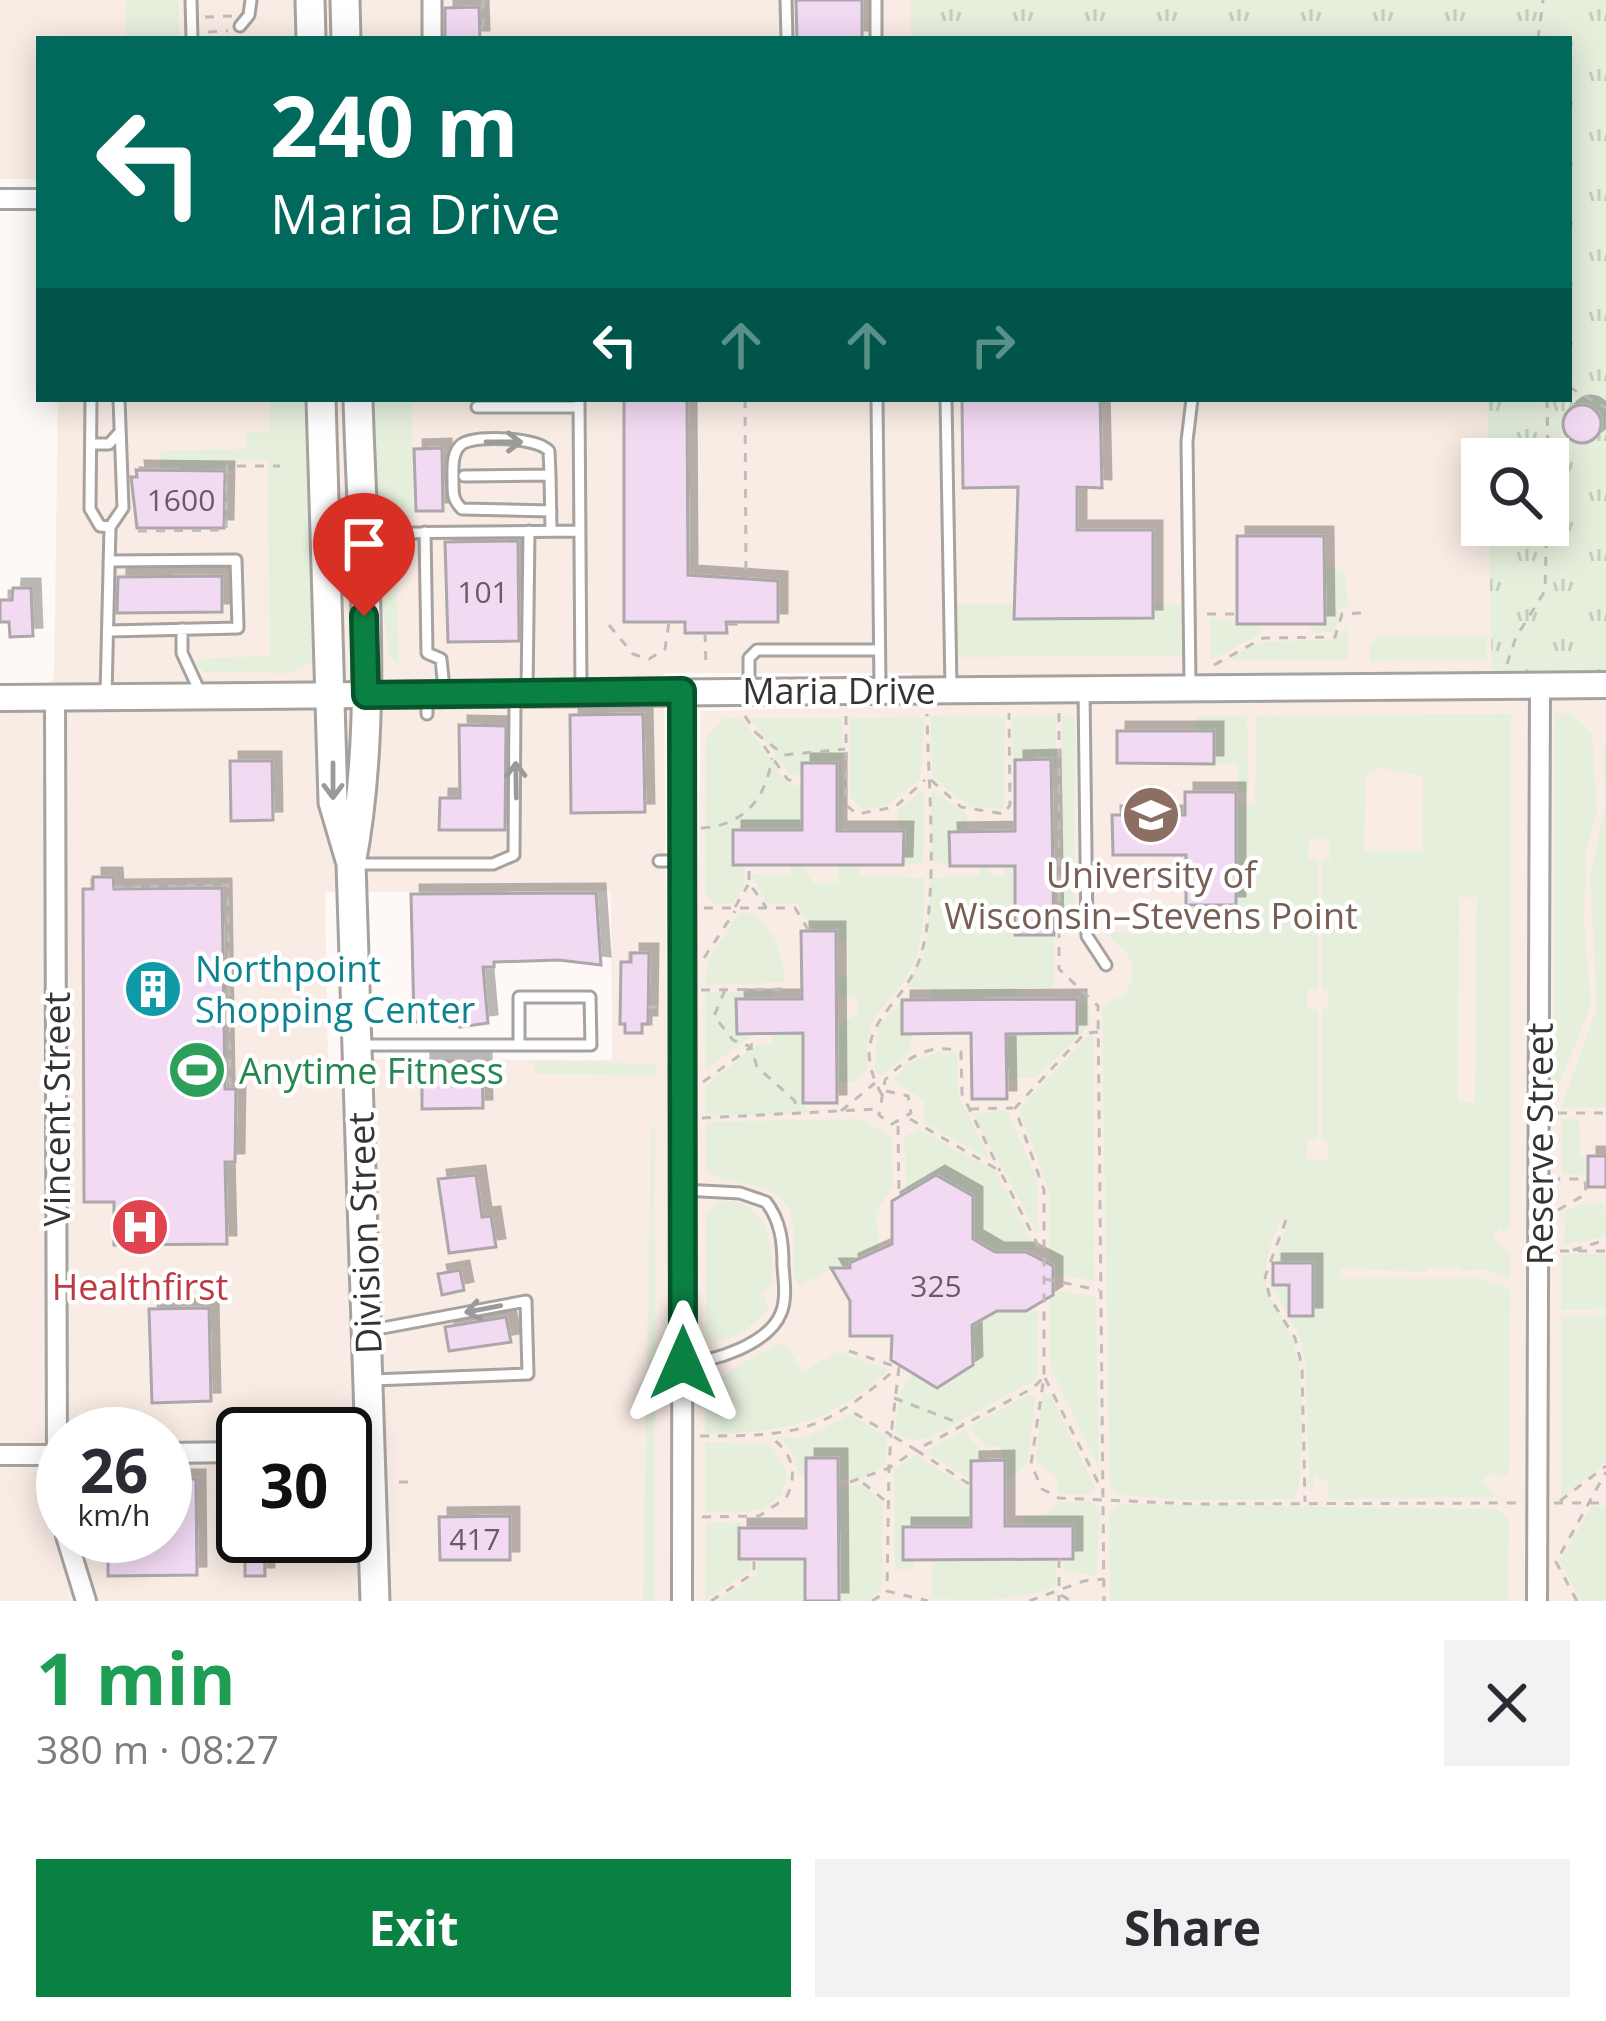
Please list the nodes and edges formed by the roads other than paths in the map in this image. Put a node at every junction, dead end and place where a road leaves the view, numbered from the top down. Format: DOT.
graph roads {
  1 [pos="250,0"];
  2 [pos="310,0"];
  3 [pos="346,0"];
  4 [pos="432,0"];
  5 [pos="786,0"];
  6 [pos="876,0"];
  7 [pos="192,1"];
  8 [pos="238,29"];
  9 [pos="192,36"];
  10 [pos="311,36"];
  11 [pos="346,36"];
  12 [pos="432,36"];
  13 [pos="787,36"];
  14 [pos="876,36"];
  15 [pos="0,199"];
  16 [pos="36,199"];
  17 [pos="91,402"];
  18 [pos="119,402"];
  19 [pos="321,402"];
  20 [pos="358,402"];
  21 [pos="877,402"];
  22 [pos="946,402"];
  23 [pos="1192,402"];
  24 [pos="526,403"];
  25 [pos="579,403"];
  26 [pos="477,407"];
  27 [pos="119,433"];
  28 [pos="91,444"];
  29 [pos="464,476"];
  30 [pos="550,476"];
  31 [pos="550,511"];
  32 [pos="110,527"];
  33 [pos="580,530"];
  34 [pos="530,531"];
  35 [pos="551,531"];
  36 [pos="425,532"];
  37 [pos="362,533"];
  38 [pos="109,561"];
  39 [pos="182,629"];
  40 [pos="109,631"];
  41 [pos="880,650"];
  42 [pos="1606,685"];
  43 [pos="1540,686"];
  44 [pos="1190,688"];
  45 [pos="951,689"];
  46 [pos="1084,689"];
  47 [pos="880,690"];
  48 [pos="682,691"];
  49 [pos="581,692"];
  50 [pos="332,695"];
  51 [pos="366,695"];
  52 [pos="202,696"];
  53 [pos="55,697"];
  54 [pos="0,698"];
  55 [pos="535,698"];
  56 [pos="433,702"];
  57 [pos="109,703"];
  58 [pos="746,703"];
  59 [pos="659,861"];
  60 [pos="682,861"];
  61 [pos="351,864"];
  62 [pos="1106,965"];
  63 [pos="358,1045"];
  64 [pos="519,1045"];
  65 [pos="683,1190"];
  66 [pos="367,1331"];
  67 [pos="683,1363"];
  68 [pos="369,1380"];
  69 [pos="60,1407"];
  70 [pos="365,1407"];
  71 [pos="0,1455"];
  72 [pos="36,1455"];
  73 [pos="74,1563"];
  74 [pos="371,1563"];
  75 [pos="86,1601"];
  76 [pos="375,1601"];
  77 [pos="682,1601"];
  78 [pos="1537,1601"];
  1 -- 8 [label="lane"];
  2 -- 10 [label="main road"];
  3 -- 11 [label="main road"];
  4 -- 12 [label="lane"];
  5 -- 13 [label="lane"];
  6 -- 14 [label="lane"];
  7 -- 9 [label="lane"];
  15 -- 16 [label="street"];
  17 -- 28 [label="lane"];
  18 -- 27 [label="lane"];
  19 -- 50 [label="main road, Division Street"];
  20 -- 37 [label="main road, Division Street"];
  21 -- 41 [label="lane"];
  22 -- 45 [label="lane"];
  23 -- 44 [label="lane"];
  24 -- 25 [label="lane"];
  24 -- 26 [label="lane"];
  25 -- 33 [label="lane"];
  27 -- 28 [label="lane"];
  27 -- 32 [label="lane"];
  28 -- 32 [label="lane"];
  29 -- 30 [label="lane"];
  30 -- 31 [label="lane"];
  31 -- 30 [label="lane, one-way"];
  31 -- 35 [label="lane"];
  32 -- 38 [label="lane"];
  33 -- 35 [label="lane"];
  33 -- 49 [label="lane"];
  34 -- 35 [label="lane"];
  34 -- 36 [label="lane"];
  34 -- 55 [label="lane"];
  36 -- 37 [label="lane"];
  36 -- 56 [label="lane"];
  37 -- 51 [label="main road, Division Street"];
  38 -- 39 [label="lane"];
  38 -- 40 [label="lane"];
  39 -- 40 [label="lane"];
  39 -- 52 [label="lane"];
  40 -- 57 [label="lane"];
  41 -- 47 [label="lane"];
  41 -- 58 [label="lane"];
  42 -- 43 [label="street, Maria Drive"];
  43 -- 44 [label="street, Maria Drive"];
  43 -- 78 [label="street, Reserve Street"];
  44 -- 46 [label="street, Maria Drive"];
  45 -- 46 [label="street, Maria Drive"];
  45 -- 47 [label="street, Maria Drive"];
  46 -- 62 [label="lane"];
  47 -- 58 [label="street, Maria Drive"];
  48 -- 49 [label="street, Maria Drive"];
  48 -- 58 [label="street, Maria Drive"];
  48 -- 60 [label="street"];
  49 -- 55 [label="street, Maria Drive"];
  50 -- 51 [label="street, Maria Drive"];
  50 -- 52 [label="street, Maria Drive"];
  50 -- 61 [label="main road, Division Street, one-way"];
  51 -- 56 [label="street, Maria Drive"];
  51 -- 61 [label="main road, Division Street"];
  52 -- 57 [label="street, Maria Drive"];
  53 -- 54 [label="street, Maria Drive"];
  53 -- 57 [label="street, Maria Drive"];
  53 -- 69 [label="street, Vincent Street"];
  55 -- 56 [label="street, Maria Drive"];
  61 -- 55 [label="lane, one-way"];
  59 -- 60 [label="lane"];
  60 -- 65 [label="street"];
  61 -- 63 [label="main road, Division Street"];
  63 -- 64 [label="lane"];
  63 -- 66 [label="main road, Division Street"];
  64 -- 64 [label="lane"];
  65 -- 67 [label="street"];
  65 -- 67 [label="lane"];
  66 -- 68 [label="main road, Division Street"];
  68 -- 66 [label="lane, one-way"];
  67 -- 77 [label="street"];
  68 -- 70 [label="main road, Division Street"];
  71 -- 72 [label="street"];
  73 -- 75 [label="street"];
  74 -- 76 [label="main road, Division Street"];
}
